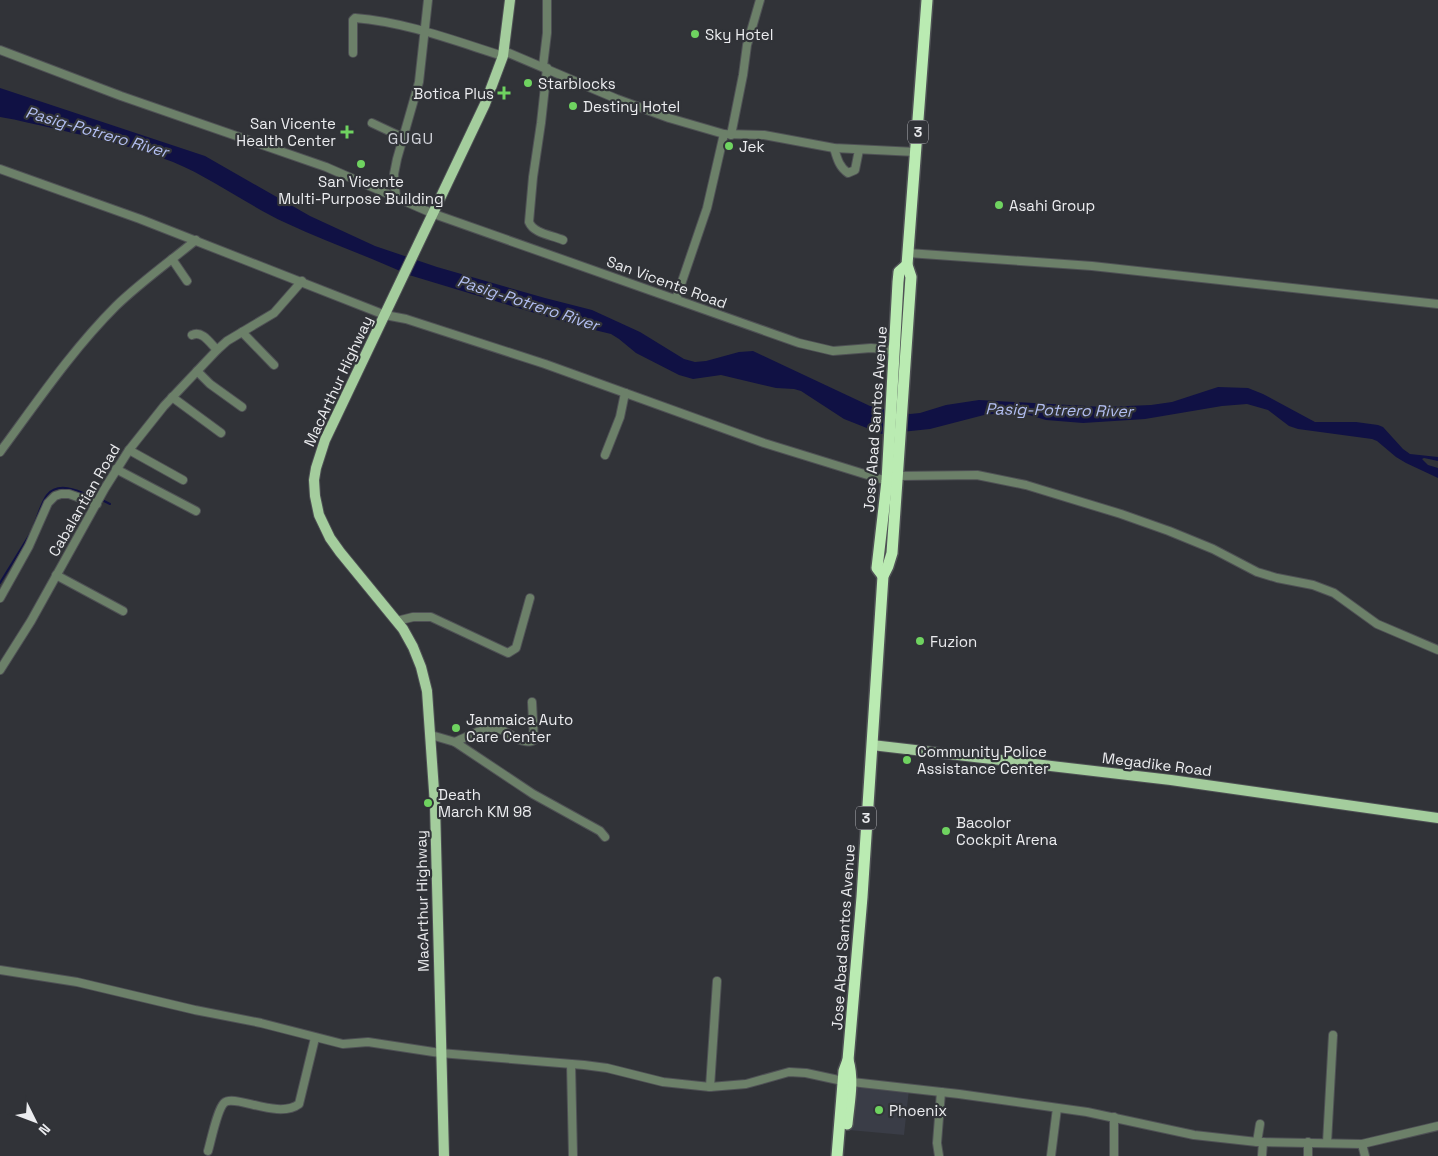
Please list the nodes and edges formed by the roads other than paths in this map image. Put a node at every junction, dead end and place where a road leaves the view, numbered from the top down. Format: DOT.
graph roads {
  1 [pos="428,0"];
  2 [pos="510,0"];
  3 [pos="547,0"];
  4 [pos="760,0"];
  5 [pos="927,0"];
  6 [pos="426,32"];
  7 [pos="0,50"];
  8 [pos="504,53"];
  9 [pos="353,54"];
  10 [pos="545,67"];
  11 [pos="372,123"];
  12 [pos="728,134"];
  13 [pos="404,138"];
  14 [pos="834,148"];
  15 [pos="858,150"];
  16 [pos="916,152"];
  17 [pos="0,169"];
  18 [pos="396,198"];
  19 [pos="433,215"];
  20 [pos="196,240"];
  21 [pos="563,240"];
  22 [pos="907,259"];
  23 [pos="172,260"];
  24 [pos="187,281"];
  25 [pos="302,281"];
  26 [pos="676,299"];
  27 [pos="1438,304"];
  28 [pos="386,313"];
  29 [pos="242,332"];
  30 [pos="192,334"];
  31 [pos="217,350"];
  32 [pos="899,354"];
  33 [pos="274,366"];
  34 [pos="197,371"];
  35 [pos="625,393"];
  36 [pos="172,397"];
  37 [pos="242,406"];
  38 [pos="221,433"];
  39 [pos="129,450"];
  40 [pos="0,452"];
  41 [pos="606,455"];
  42 [pos="116,469"];
  43 [pos="892,475"];
  44 [pos="183,480"];
  45 [pos="97,504"];
  46 [pos="196,511"];
  47 [pos="56,575"];
  48 [pos="0,598"];
  49 [pos="530,598"];
  50 [pos="123,611"];
  51 [pos="398,621"];
  52 [pos="1438,650"];
  53 [pos="0,670"];
  54 [pos="532,702"];
  55 [pos="431,736"];
  56 [pos="455,742"];
  57 [pos="872,745"];
  58 [pos="1438,818"];
  59 [pos="605,837"];
  60 [pos="0,970"];
  61 [pos="717,981"];
  62 [pos="1333,1035"];
  63 [pos="314,1038"];
  64 [pos="440,1053"];
  65 [pos="571,1064"];
  66 [pos="847,1081"];
  67 [pos="710,1087"];
  68 [pos="940,1092"];
  69 [pos="1057,1108"];
  70 [pos="1114,1117"];
  71 [pos="1260,1124"];
  72 [pos="1438,1126"];
  73 [pos="1260,1142"];
  74 [pos="1308,1142"];
  75 [pos="1327,1143"];
  76 [pos="1362,1144"];
  77 [pos="208,1151"];
  78 [pos="444,1156"];
  79 [pos="573,1156"];
  80 [pos="837,1156"];
  81 [pos="845,1156"];
  82 [pos="939,1156"];
  83 [pos="1051,1156"];
  84 [pos="1114,1156"];
  85 [pos="1262,1156"];
  86 [pos="1308,1156"];
  87 [pos="1365,1156"];
  1 -- 6 [label="street"];
  2 -- 8 [label="main road, MacArthur Highway"];
  3 -- 10 [label="street"];
  4 -- 12 [label="street"];
  5 -- 16 [label="highway, Jose Abad Santos Avenue / 3"];
  6 -- 8 [label="street"];
  6 -- 9 [label="street"];
  6 -- 13 [label="street"];
  7 -- 18 [label="street, San Vicente Road"];
  8 -- 10 [label="street"];
  8 -- 19 [label="main road, MacArthur Highway"];
  10 -- 12 [label="street"];
  10 -- 21 [label="street"];
  11 -- 13 [label="street"];
  12 -- 14 [label="street"];
  12 -- 26 [label="street"];
  13 -- 18 [label="street"];
  14 -- 15 [label="street"];
  14 -- 15 [label="street"];
  15 -- 16 [label="street"];
  16 -- 22 [label="highway, Jose Abad Santos Avenue / 3"];
  17 -- 20 [label="street"];
  18 -- 19 [label="street, San Vicente Road"];
  19 -- 26 [label="street, San Vicente Road"];
  19 -- 28 [label="main road, MacArthur Highway"];
  20 -- 23 [label="street"];
  20 -- 25 [label="street"];
  22 -- 27 [label="street"];
  22 -- 32 [label="highway, Jose Abad Santos Avenue / 3"];
  23 -- 24 [label="street"];
  23 -- 40 [label="street"];
  25 -- 28 [label="street"];
  25 -- 29 [label="street, Cabalantian Road"];
  26 -- 32 [label="street, San Vicente Road"];
  28 -- 35 [label="street"];
  28 -- 51 [label="main road, MacArthur Highway"];
  29 -- 31 [label="street, Cabalantian Road"];
  29 -- 33 [label="street"];
  30 -- 31 [label="street"];
  31 -- 34 [label="street, Cabalantian Road"];
  32 -- 43 [label="highway, Jose Abad Santos Avenue / 3"];
  34 -- 36 [label="street, Cabalantian Road"];
  34 -- 37 [label="street"];
  35 -- 41 [label="street"];
  35 -- 43 [label="street"];
  36 -- 38 [label="street"];
  36 -- 39 [label="street, Cabalantian Road"];
  39 -- 42 [label="street, Cabalantian Road"];
  39 -- 44 [label="street"];
  42 -- 45 [label="street, Cabalantian Road"];
  42 -- 46 [label="street"];
  43 -- 52 [label="street"];
  43 -- 57 [label="highway, Jose Abad Santos Avenue / 3"];
  45 -- 47 [label="street, Cabalantian Road"];
  45 -- 48 [label="street"];
  47 -- 50 [label="street"];
  47 -- 53 [label="street, Cabalantian Road"];
  49 -- 51 [label="street"];
  51 -- 55 [label="main road, MacArthur Highway"];
  54 -- 56 [label="street"];
  55 -- 56 [label="street"];
  55 -- 64 [label="main road, MacArthur Highway"];
  56 -- 59 [label="street"];
  57 -- 58 [label="main road, Megadike Road"];
  57 -- 66 [label="highway, Jose Abad Santos Avenue / 3"];
  60 -- 63 [label="street"];
  61 -- 67 [label="street"];
  62 -- 75 [label="street"];
  63 -- 64 [label="street"];
  63 -- 77 [label="street"];
  64 -- 65 [label="street"];
  64 -- 78 [label="main road, MacArthur Highway"];
  65 -- 67 [label="street"];
  65 -- 79 [label="street"];
  66 -- 67 [label="street"];
  66 -- 68 [label="street"];
  66 -- 80 [label="highway, Jose Abad Santos Avenue / 3"];
  66 -- 81 [label="highway, Jose Abad Santos Avenue / 3"];
  68 -- 69 [label="street"];
  68 -- 82 [label="street"];
  69 -- 70 [label="street"];
  69 -- 83 [label="street"];
  70 -- 73 [label="street"];
  70 -- 84 [label="street"];
  71 -- 73 [label="street"];
  72 -- 76 [label="street"];
  73 -- 74 [label="street"];
  73 -- 85 [label="street"];
  74 -- 75 [label="street"];
  74 -- 86 [label="street"];
  75 -- 76 [label="street"];
  76 -- 87 [label="street"];
}
